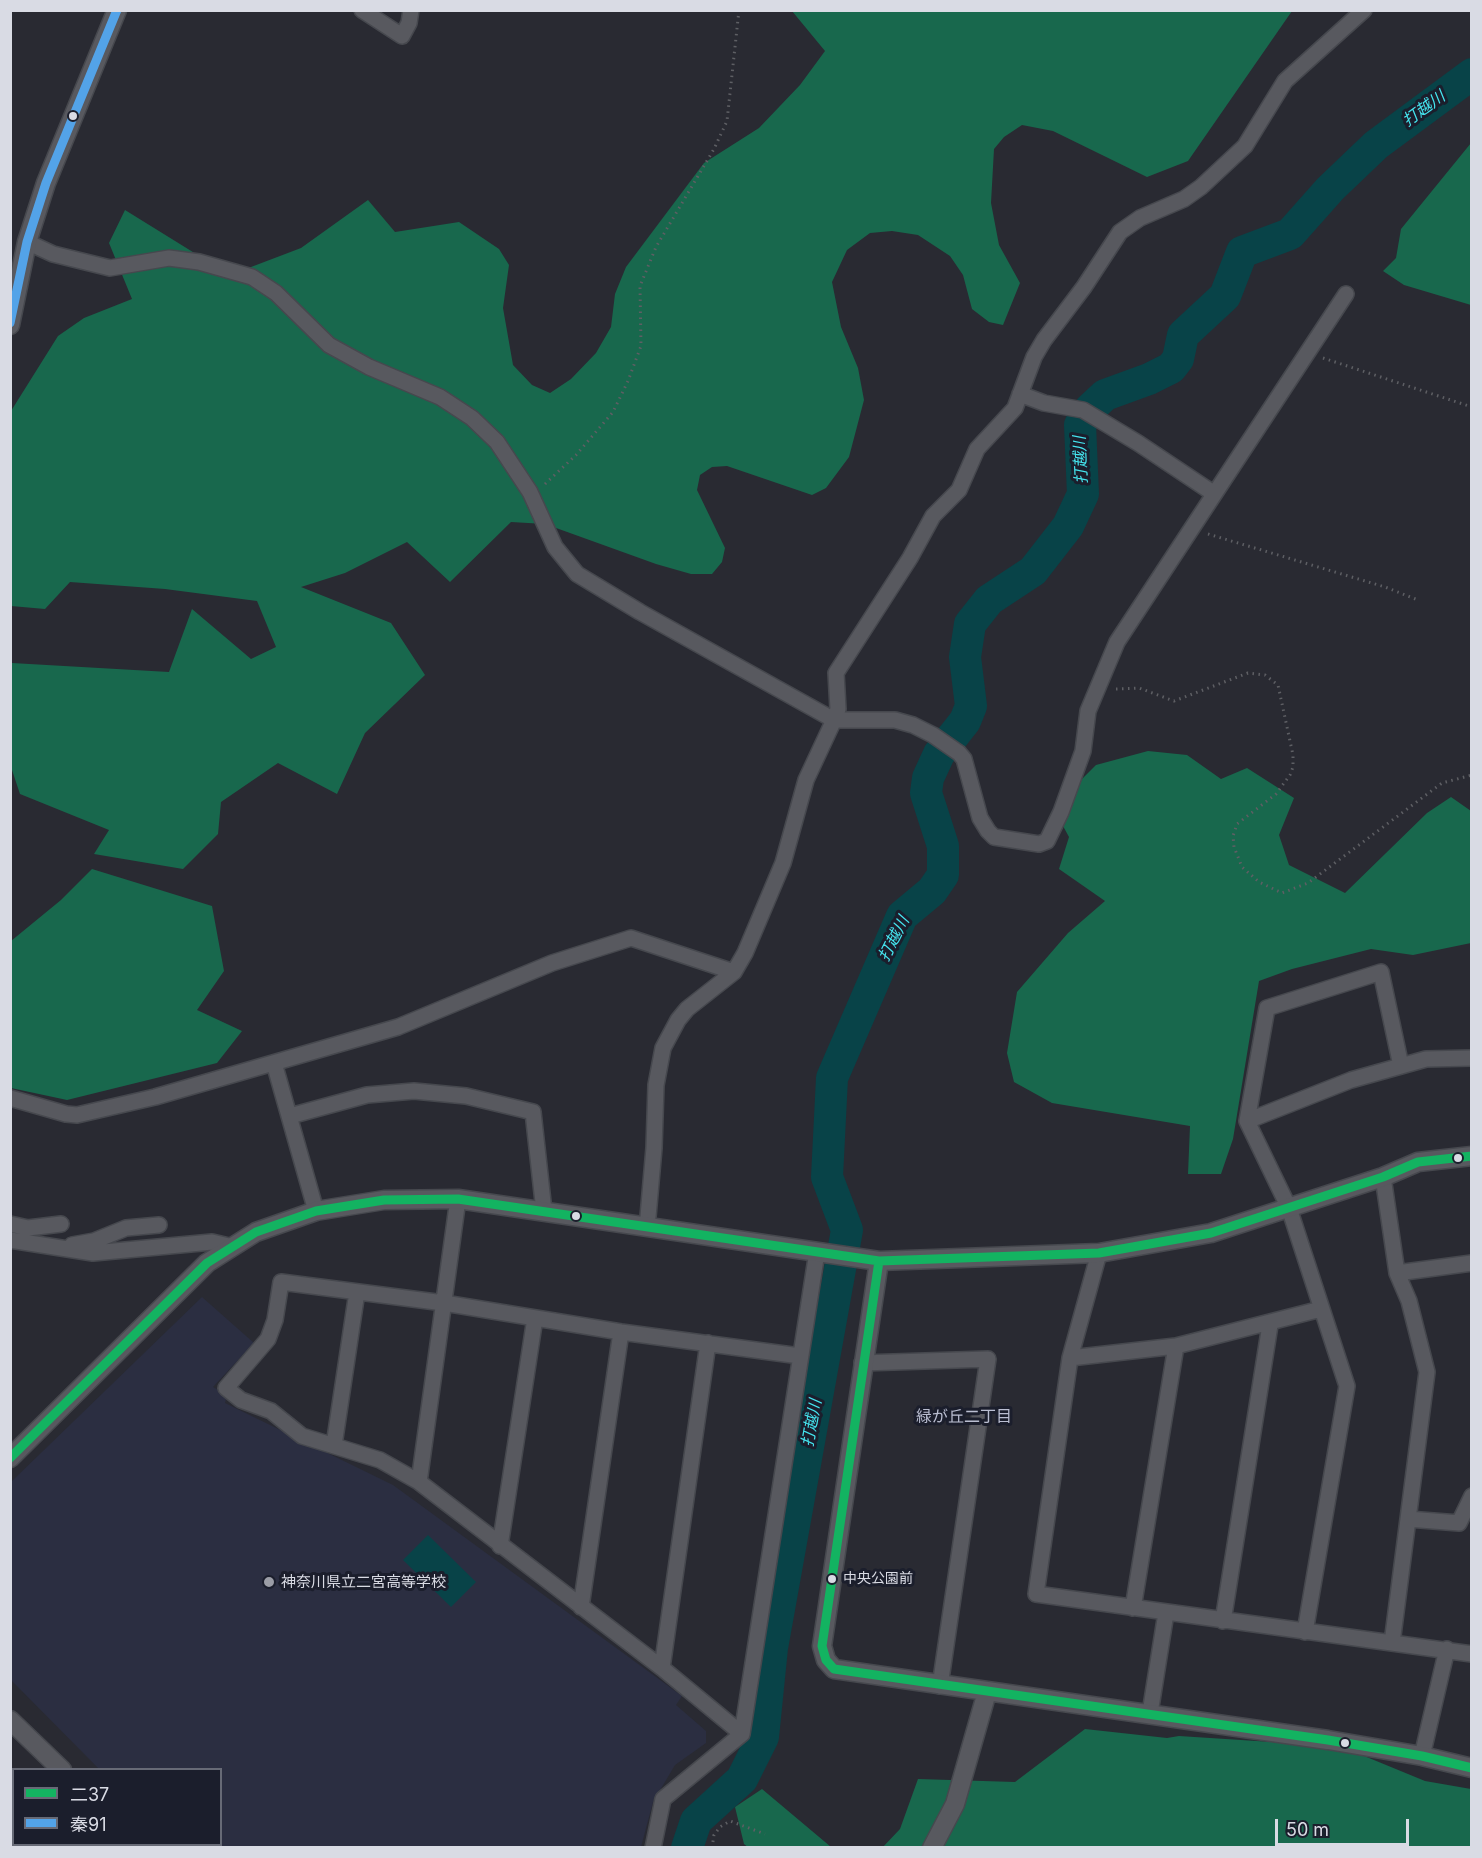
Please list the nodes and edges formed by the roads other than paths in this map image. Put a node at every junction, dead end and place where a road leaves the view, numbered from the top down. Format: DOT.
graph roads {
  1 [pos="117,10"];
  2 [pos="362,10"];
  3 [pos="411,10"];
  4 [pos="1364,10"];
  5 [pos="27,242"];
  6 [pos="1346,294"];
  7 [pos="10,325"];
  8 [pos="1020,394"];
  9 [pos="1213,494"];
  10 [pos="834,720"];
  11 [pos="734,972"];
  12 [pos="1472,1058"];
  13 [pos="274,1063"];
  14 [pos="1401,1066"];
  15 [pos="10,1098"];
  16 [pos="290,1116"];
  17 [pos="1247,1121"];
  18 [pos="1472,1156"];
  19 [pos="1383,1177"];
  20 [pos="458,1199"];
  21 [pos="1289,1208"];
  22 [pos="316,1211"];
  23 [pos="544,1211"];
  24 [pos="10,1224"];
  25 [pos="61,1224"];
  26 [pos="159,1225"];
  27 [pos="647,1227"];
  28 [pos="10,1240"];
  29 [pos="233,1247"];
  30 [pos="60,1248"];
  31 [pos="822,1253"];
  32 [pos="1099,1253"];
  33 [pos="873,1260"];
  34 [pos="1472,1263"];
  35 [pos="1397,1273"];
  36 [pos="357,1292"];
  37 [pos="444,1303"];
  38 [pos="1321,1310"];
  39 [pos="535,1318"];
  40 [pos="1270,1325"];
  41 [pos="621,1332"];
  42 [pos="708,1343"];
  43 [pos="1176,1346"];
  44 [pos="800,1356"];
  45 [pos="1070,1358"];
  46 [pos="862,1363"];
  47 [pos="334,1445"];
  48 [pos="10,1458"];
  49 [pos="418,1482"];
  50 [pos="1472,1496"];
  51 [pos="1408,1519"];
  52 [pos="500,1546"];
  53 [pos="581,1607"];
  54 [pos="1133,1608"];
  55 [pos="1166,1612"];
  56 [pos="1223,1621"];
  57 [pos="1305,1632"];
  58 [pos="1392,1644"];
  59 [pos="1447,1649"];
  60 [pos="1472,1654"];
  61 [pos="662,1668"];
  62 [pos="939,1686"];
  63 [pos="987,1692"];
  64 [pos="1150,1713"];
  65 [pos="10,1720"];
  66 [pos="742,1734"];
  67 [pos="1422,1756"];
  68 [pos="60,1768"];
  69 [pos="1472,1768"];
  70 [pos="652,1848"];
  71 [pos="932,1848"];
  1 -- 5 [label="street"];
  2 -- 3 [label="street"];
  4 -- 8 [label="street"];
  5 -- 7 [label="street"];
  5 -- 10 [label="street"];
  6 -- 9 [label="street"];
  8 -- 9 [label="street"];
  8 -- 10 [label="street"];
  9 -- 10 [label="street"];
  10 -- 11 [label="street"];
  11 -- 13 [label="street"];
  11 -- 27 [label="street"];
  12 -- 14 [label="street"];
  13 -- 15 [label="street"];
  13 -- 16 [label="street"];
  14 -- 17 [label="street"];
  14 -- 17 [label="street"];
  16 -- 22 [label="street"];
  16 -- 23 [label="street"];
  17 -- 21 [label="street"];
  18 -- 19 [label="street"];
  19 -- 21 [label="street"];
  19 -- 35 [label="street"];
  20 -- 22 [label="street"];
  20 -- 23 [label="street"];
  20 -- 37 [label="street"];
  21 -- 32 [label="street"];
  21 -- 38 [label="street"];
  22 -- 29 [label="street"];
  23 -- 27 [label="street"];
  24 -- 25 [label="street"];
  26 -- 30 [label="street"];
  27 -- 31 [label="street"];
  28 -- 30 [label="street"];
  29 -- 30 [label="street"];
  29 -- 48 [label="street"];
  31 -- 33 [label="street"];
  31 -- 44 [label="street"];
  32 -- 33 [label="street"];
  32 -- 45 [label="street"];
  33 -- 46 [label="street"];
  34 -- 35 [label="street"];
  35 -- 51 [label="street"];
  36 -- 37 [label="street"];
  36 -- 47 [label="street"];
  36 -- 47 [label="street"];
  37 -- 39 [label="street"];
  37 -- 49 [label="street"];
  38 -- 40 [label="street"];
  38 -- 57 [label="street"];
  39 -- 41 [label="street"];
  39 -- 52 [label="street"];
  40 -- 43 [label="street"];
  40 -- 56 [label="street"];
  41 -- 42 [label="street"];
  41 -- 53 [label="street"];
  42 -- 44 [label="street"];
  42 -- 61 [label="street"];
  43 -- 45 [label="street"];
  43 -- 54 [label="street"];
  44 -- 66 [label="street"];
  45 -- 54 [label="street"];
  46 -- 62 [label="street"];
  46 -- 62 [label="street"];
  47 -- 49 [label="street"];
  49 -- 52 [label="street"];
  50 -- 51 [label="street"];
  51 -- 58 [label="street"];
  52 -- 53 [label="street"];
  53 -- 61 [label="street"];
  54 -- 55 [label="street"];
  55 -- 56 [label="street"];
  55 -- 64 [label="street"];
  56 -- 57 [label="street"];
  57 -- 58 [label="street"];
  58 -- 59 [label="street"];
  59 -- 60 [label="street"];
  59 -- 67 [label="street"];
  61 -- 66 [label="street"];
  62 -- 63 [label="street"];
  63 -- 64 [label="street"];
  63 -- 71 [label="street"];
  64 -- 67 [label="street"];
  65 -- 68 [label="street"];
  66 -- 70 [label="street"];
  67 -- 69 [label="street"];
}
